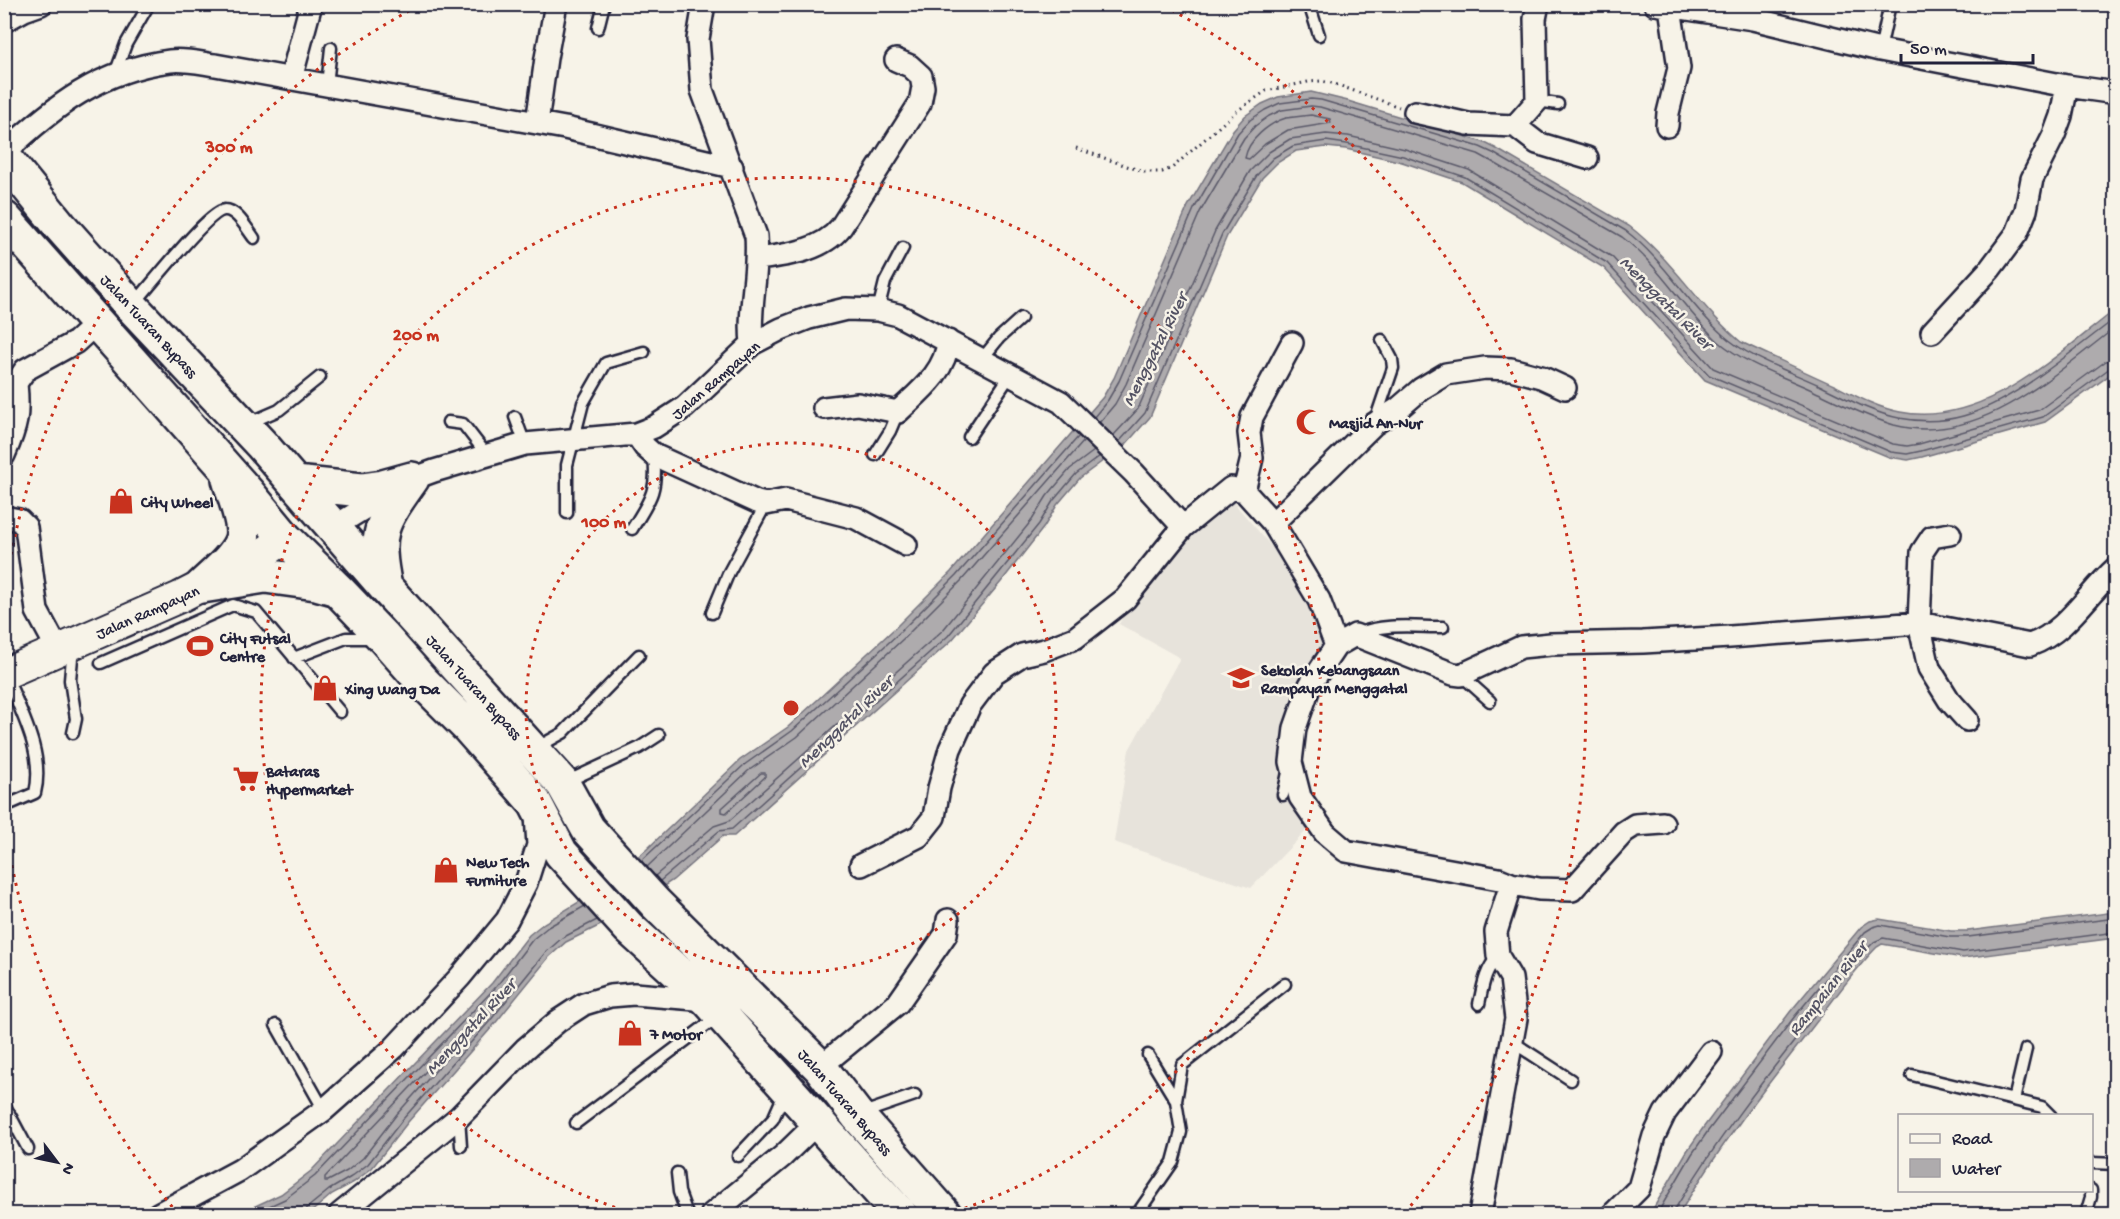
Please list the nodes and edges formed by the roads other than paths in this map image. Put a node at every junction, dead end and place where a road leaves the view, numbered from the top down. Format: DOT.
graph roads {
  1 [pos="42,4"];
  2 [pos="149,4"];
  3 [pos="311,4"];
  4 [pos="556,4"];
  5 [pos="604,4"];
  6 [pos="704,4"];
  7 [pos="1309,4"];
  8 [pos="1538,4"];
  9 [pos="1890,4"];
  10 [pos="1662,6"];
  11 [pos="4,21"];
  12 [pos="598,28"];
  13 [pos="1319,35"];
  14 [pos="332,48"];
  15 [pos="1880,50"];
  16 [pos="896,60"];
  17 [pos="115,74"];
  18 [pos="291,79"];
  19 [pos="327,85"];
  20 [pos="2067,86"];
  21 [pos="2115,93"];
  22 [pos="1537,100"];
  23 [pos="1558,104"];
  24 [pos="1415,112"];
  25 [pos="537,123"];
  26 [pos="1515,126"];
  27 [pos="1667,126"];
  28 [pos="4,155"];
  29 [pos="1587,158"];
  30 [pos="4,166"];
  31 [pos="732,167"];
  32 [pos="4,218"];
  33 [pos="254,238"];
  34 [pos="903,248"];
  35 [pos="758,259"];
  36 [pos="132,307"];
  37 [pos="878,310"];
  38 [pos="1020,318"];
  39 [pos="98,322"];
  40 [pos="1932,332"];
  41 [pos="948,340"];
  42 [pos="1382,340"];
  43 [pos="1292,343"];
  44 [pos="752,344"];
  45 [pos="644,352"];
  46 [pos="982,359"];
  47 [pos="1011,374"];
  48 [pos="320,377"];
  49 [pos="1565,388"];
  50 [pos="824,408"];
  51 [pos="898,412"];
  52 [pos="515,417"];
  53 [pos="448,422"];
  54 [pos="1374,424"];
  55 [pos="244,425"];
  56 [pos="636,434"];
  57 [pos="969,437"];
  58 [pos="573,438"];
  59 [pos="525,444"];
  60 [pos="4,455"];
  61 [pos="487,455"];
  62 [pos="654,455"];
  63 [pos="875,455"];
  64 [pos="225,466"];
  65 [pos="412,479"];
  66 [pos="294,483"];
  67 [pos="1244,491"];
  68 [pos="766,504"];
  69 [pos="567,513"];
  70 [pos="4,517"];
  71 [pos="1273,523"];
  72 [pos="1183,527"];
  73 [pos="332,528"];
  74 [pos="632,529"];
  75 [pos="1950,534"];
  76 [pos="285,538"];
  77 [pos="906,544"];
  78 [pos="2115,568"];
  79 [pos="385,587"];
  80 [pos="338,590"];
  81 [pos="190,604"];
  82 [pos="712,613"];
  83 [pos="1919,623"];
  84 [pos="1443,627"];
  85 [pos="1355,635"];
  86 [pos="384,638"];
  87 [pos="92,646"];
  88 [pos="1336,646"];
  89 [pos="639,655"];
  90 [pos="294,658"];
  91 [pos="100,663"];
  92 [pos="5,673"];
  93 [pos="1461,675"];
  94 [pos="1490,701"];
  95 [pos="340,712"];
  96 [pos="1967,720"];
  97 [pos="73,733"];
  98 [pos="659,735"];
  99 [pos="533,750"];
  100 [pos="1291,762"];
  101 [pos="563,784"];
  102 [pos="1283,795"];
  103 [pos="12,804"];
  104 [pos="535,804"];
  105 [pos="1663,823"];
  106 [pos="861,865"];
  107 [pos="1511,884"];
  108 [pos="948,920"];
  109 [pos="1498,956"];
  110 [pos="1285,984"];
  111 [pos="1479,1004"];
  112 [pos="714,1007"];
  113 [pos="276,1025"];
  114 [pos="1510,1041"];
  115 [pos="2026,1049"];
  116 [pos="1711,1052"];
  117 [pos="1148,1055"];
  118 [pos="820,1067"];
  119 [pos="1911,1075"];
  120 [pos="1571,1080"];
  121 [pos="786,1089"];
  122 [pos="915,1095"];
  123 [pos="2014,1100"];
  124 [pos="1176,1101"];
  125 [pos="4,1104"];
  126 [pos="324,1110"];
  127 [pos="2049,1114"];
  128 [pos="857,1115"];
  129 [pos="459,1117"];
  130 [pos="576,1123"];
  131 [pos="817,1123"];
  132 [pos="461,1146"];
  133 [pos="28,1149"];
  134 [pos="738,1156"];
  135 [pos="2093,1163"];
  136 [pos="2115,1164"];
  137 [pos="677,1173"];
  138 [pos="2091,1192"];
  139 [pos="158,1215"];
  140 [pos="340,1215"];
  141 [pos="687,1215"];
  142 [pos="712,1215"];
  143 [pos="900,1215"];
  144 [pos="944,1215"];
  145 [pos="1137,1215"];
  146 [pos="1480,1215"];
  147 [pos="1613,1215"];
  148 [pos="2086,1215"];
  1 -- 11 [label="street"];
  2 -- 17 [label="lane"];
  3 -- 18 [label="street"];
  4 -- 25 [label="street"];
  5 -- 12 [label="lane"];
  6 -- 31 [label="street"];
  7 -- 13 [label="lane"];
  8 -- 22 [label="street"];
  9 -- 15 [label="lane"];
  10 -- 15 [label="street"];
  10 -- 27 [label="street"];
  14 -- 19 [label="lane"];
  15 -- 20 [label="street"];
  16 -- 35 [label="street"];
  17 -- 18 [label="street"];
  17 -- 28 [label="street"];
  18 -- 19 [label="street"];
  19 -- 25 [label="street"];
  20 -- 21 [label="street"];
  20 -- 40 [label="street"];
  22 -- 23 [label="lane"];
  22 -- 26 [label="street"];
  24 -- 26 [label="street"];
  25 -- 31 [label="street"];
  26 -- 29 [label="street"];
  28 -- 36 [label="highway, Jalan Tuaran Bypass"];
  30 -- 76 [label="highway"];
  31 -- 35 [label="street"];
  32 -- 39 [label="highway, Jalan Tuaran Bypass"];
  33 -- 36 [label="lane"];
  34 -- 37 [label="lane"];
  35 -- 44 [label="street"];
  36 -- 55 [label="highway, Jalan Tuaran Bypass"];
  37 -- 41 [label="street, Jalan Rampayan"];
  37 -- 44 [label="street, Jalan Rampayan"];
  38 -- 46 [label="lane"];
  39 -- 60 [label="street"];
  39 -- 64 [label="highway, Jalan Tuaran Bypass"];
  41 -- 46 [label="street, Jalan Rampayan"];
  41 -- 51 [label="street"];
  42 -- 54 [label="lane"];
  43 -- 67 [label="street"];
  44 -- 56 [label="street, Jalan Rampayan"];
  45 -- 58 [label="lane"];
  46 -- 47 [label="street, Jalan Rampayan"];
  47 -- 57 [label="lane"];
  47 -- 72 [label="street, Jalan Rampayan"];
  48 -- 55 [label="lane"];
  49 -- 54 [label="street"];
  50 -- 51 [label="street"];
  51 -- 63 [label="lane"];
  52 -- 59 [label="lane"];
  53 -- 61 [label="lane"];
  54 -- 71 [label="street"];
  55 -- 66 [label="highway, Jalan Tuaran Bypass"];
  56 -- 58 [label="street, Jalan Rampayan"];
  56 -- 62 [label="street"];
  58 -- 59 [label="street, Jalan Rampayan"];
  58 -- 69 [label="lane"];
  59 -- 61 [label="street, Jalan Rampayan"];
  61 -- 65 [label="street, Jalan Rampayan"];
  62 -- 68 [label="street"];
  62 -- 74 [label="lane"];
  64 -- 76 [label="highway, Jalan Tuaran Bypass"];
  64 -- 81 [label="highway"];
  65 -- 66 [label="highway"];
  65 -- 73 [label="street, Jalan Rampayan"];
  65 -- 79 [label="highway"];
  66 -- 73 [label="highway, Jalan Tuaran Bypass"];
  67 -- 71 [label="street"];
  67 -- 72 [label="street"];
  68 -- 77 [label="street"];
  68 -- 82 [label="lane"];
  70 -- 87 [label="street"];
  71 -- 88 [label="street"];
  72 -- 106 [label="street"];
  73 -- 79 [label="highway, Jalan Tuaran Bypass"];
  75 -- 83 [label="street"];
  76 -- 80 [label="highway, Jalan Tuaran Bypass"];
  76 -- 81 [label="street, Jalan Rampayan"];
  78 -- 83 [label="street"];
  79 -- 99 [label="highway, Jalan Tuaran Bypass"];
  80 -- 81 [label="highway"];
  80 -- 86 [label="highway, Jalan Tuaran Bypass"];
  81 -- 87 [label="street, Jalan Rampayan"];
  81 -- 90 [label="lane"];
  83 -- 93 [label="street"];
  83 -- 96 [label="street"];
  84 -- 85 [label="lane"];
  85 -- 88 [label="street"];
  85 -- 93 [label="street"];
  86 -- 90 [label="lane"];
  86 -- 104 [label="highway, Jalan Tuaran Bypass"];
  87 -- 91 [label="lane"];
  87 -- 92 [label="street, Jalan Rampayan"];
  87 -- 97 [label="lane"];
  88 -- 100 [label="street"];
  89 -- 99 [label="lane"];
  90 -- 95 [label="lane"];
  92 -- 103 [label="lane"];
  93 -- 94 [label="lane"];
  98 -- 101 [label="lane"];
  99 -- 101 [label="highway, Jalan Tuaran Bypass"];
  100 -- 102 [label="lane"];
  100 -- 107 [label="street"];
  101 -- 118 [label="highway, Jalan Tuaran Bypass"];
  104 -- 112 [label="highway, Jalan Tuaran Bypass"];
  104 -- 126 [label="street"];
  105 -- 107 [label="street"];
  107 -- 109 [label="street"];
  108 -- 118 [label="street"];
  109 -- 111 [label="lane"];
  109 -- 114 [label="street"];
  110 -- 124 [label="lane"];
  112 -- 121 [label="highway, Jalan Tuaran Bypass"];
  112 -- 129 [label="street"];
  112 -- 130 [label="lane"];
  113 -- 126 [label="lane"];
  114 -- 120 [label="lane"];
  114 -- 146 [label="street"];
  115 -- 123 [label="lane"];
  116 -- 147 [label="street"];
  117 -- 124 [label="lane"];
  118 -- 128 [label="highway, Jalan Tuaran Bypass"];
  119 -- 123 [label="lane"];
  121 -- 131 [label="highway, Jalan Tuaran Bypass"];
  121 -- 134 [label="lane"];
  122 -- 128 [label="lane"];
  123 -- 127 [label="lane"];
  124 -- 145 [label="lane"];
  125 -- 133 [label="lane"];
  126 -- 139 [label="street"];
  128 -- 144 [label="highway, Jalan Tuaran Bypass"];
  129 -- 132 [label="lane"];
  129 -- 140 [label="street"];
  131 -- 142 [label="street"];
  131 -- 143 [label="highway, Jalan Tuaran Bypass"];
  135 -- 136 [label="lane"];
  137 -- 141 [label="lane"];
  138 -- 148 [label="lane"];
}
